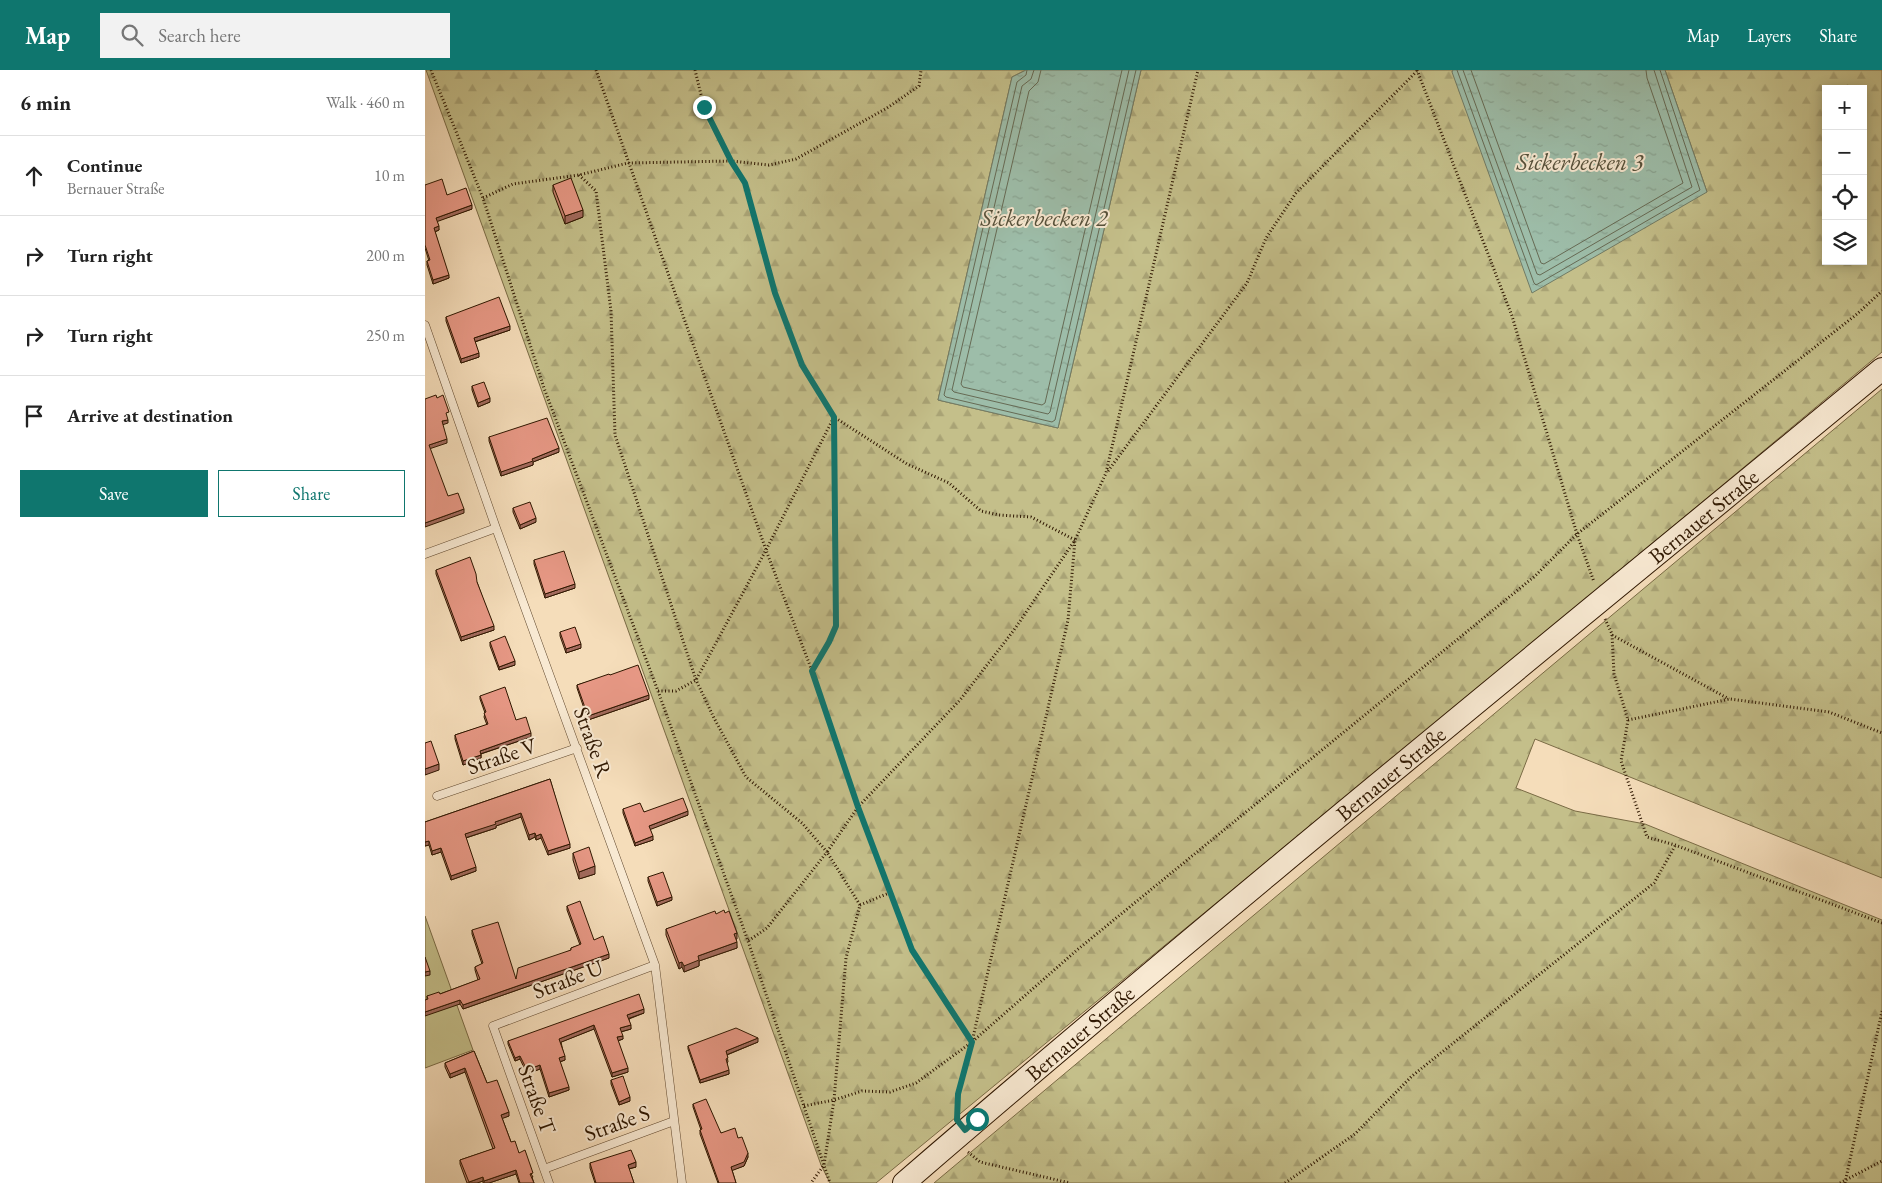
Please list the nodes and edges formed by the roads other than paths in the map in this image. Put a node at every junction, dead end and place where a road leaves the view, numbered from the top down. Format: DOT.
graph roads {
  1 [pos="425,325"];
  2 [pos="1882,369"];
  3 [pos="496,528"];
  4 [pos="425,554"];
  5 [pos="577,748"];
  6 [pos="437,796"];
  7 [pos="655,965"];
  8 [pos="493,1026"];
  9 [pos="673,1121"];
  10 [pos="544,1169"];
  11 [pos="549,1183"];
  12 [pos="682,1183"];
  13 [pos="904,1183"];
  1 -- 3 [label="lane, Straße R"];
  2 -- 13 [label="main road, Bernauer Straße"];
  3 -- 4 [label="lane"];
  3 -- 5 [label="lane, Straße R"];
  5 -- 6 [label="lane, Straße V"];
  5 -- 7 [label="lane, Straße R"];
  7 -- 8 [label="lane, Straße U"];
  7 -- 9 [label="lane, Straße R"];
  8 -- 10 [label="lane, Straße T"];
  9 -- 10 [label="lane, Straße S"];
  9 -- 12 [label="lane, Straße R"];
  10 -- 11 [label="lane, Straße T"];
}
